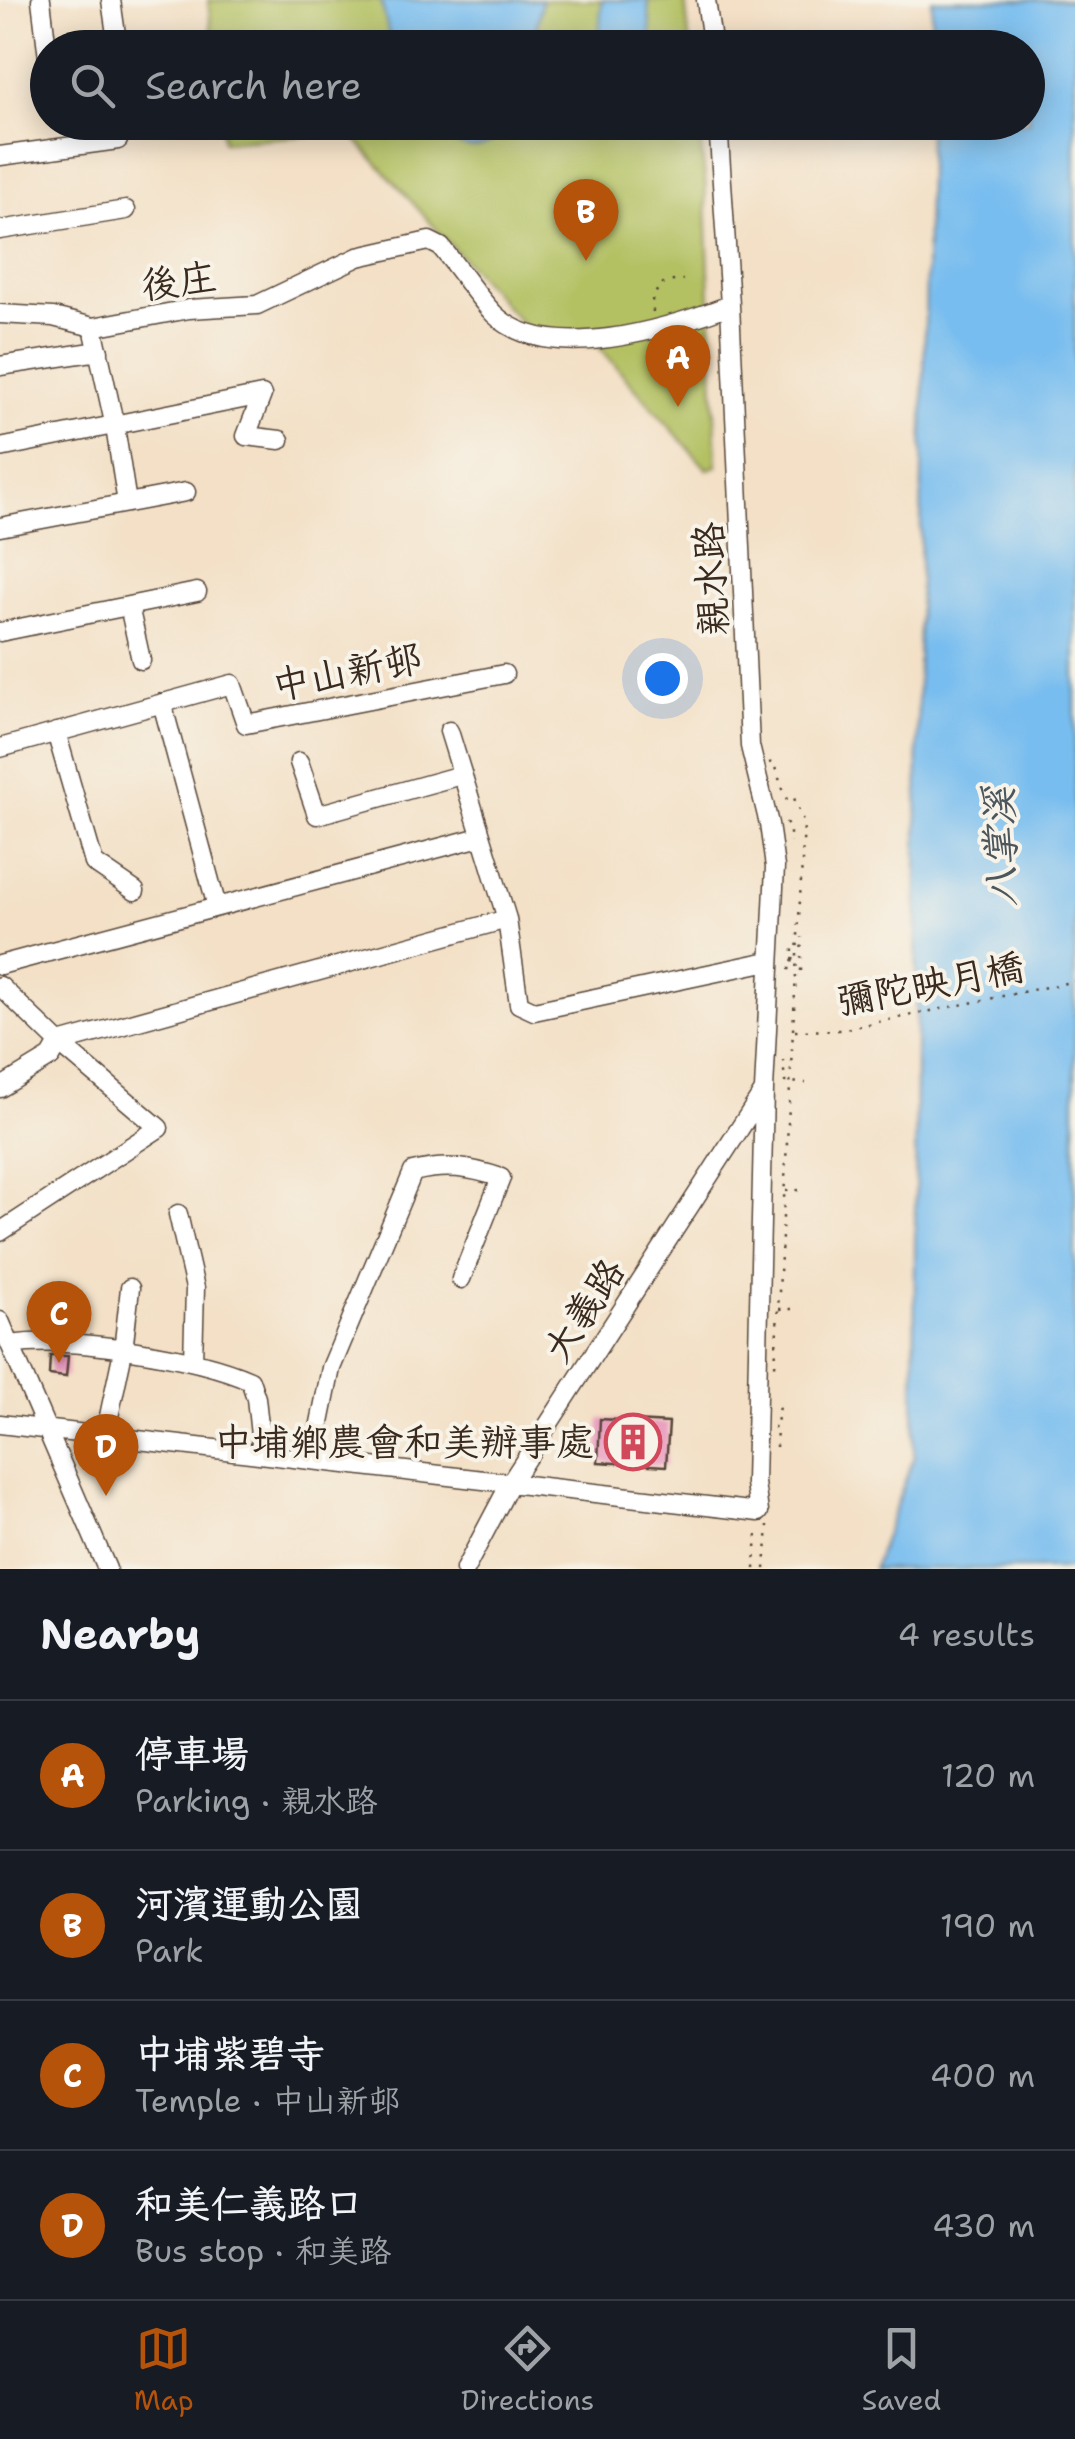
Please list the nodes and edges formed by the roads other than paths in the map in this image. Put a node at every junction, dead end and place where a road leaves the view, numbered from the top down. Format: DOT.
graph roads {
  1 [pos="42,0"];
  2 [pos="111,0"];
  3 [pos="706,0"];
  4 [pos="45,30"];
  5 [pos="115,30"];
  6 [pos="710,30"];
  7 [pos="118,140"];
  8 [pos="719,140"];
  9 [pos="0,156"];
  10 [pos="126,210"];
  11 [pos="0,230"];
  12 [pos="730,305"];
  13 [pos="0,314"];
  14 [pos="93,327"];
  15 [pos="99,351"];
  16 [pos="0,366"];
  17 [pos="116,427"];
  18 [pos="280,440"];
  19 [pos="0,448"];
  20 [pos="186,492"];
  21 [pos="127,504"];
  22 [pos="0,527"];
  23 [pos="197,592"];
  24 [pos="129,606"];
  25 [pos="0,632"];
  26 [pos="141,660"];
  27 [pos="504,674"];
  28 [pos="162,703"];
  29 [pos="449,731"];
  30 [pos="56,732"];
  31 [pos="0,748"];
  32 [pos="299,762"];
  33 [pos="461,775"];
  34 [pos="480,837"];
  35 [pos="135,891"];
  36 [pos="217,908"];
  37 [pos="507,919"];
  38 [pos="0,965"];
  39 [pos="778,965"];
  40 [pos="0,986"];
  41 [pos="58,1043"];
  42 [pos="0,1088"];
  43 [pos="764,1090"];
  44 [pos="178,1214"];
  45 [pos="0,1232"];
  46 [pos="462,1279"];
  47 [pos="130,1288"];
  48 [pos="0,1322"];
  49 [pos="11,1345"];
  50 [pos="123,1351"];
  51 [pos="193,1361"];
  52 [pos="0,1424"];
  53 [pos="46,1429"];
  54 [pos="106,1435"];
  55 [pos="262,1453"];
  56 [pos="313,1458"];
  57 [pos="512,1482"];
  58 [pos="107,1569"];
  59 [pos="466,1569"];
  1 -- 4 [label="street"];
  2 -- 5 [label="street"];
  3 -- 6 [label="street"];
  7 -- 9 [label="street"];
  8 -- 12 [label="street, 親水路"];
  10 -- 11 [label="street"];
  12 -- 14 [label="street, 後庄"];
  12 -- 39 [label="street, 親水路"];
  13 -- 14 [label="street, 後庄"];
  14 -- 15 [label="street"];
  15 -- 16 [label="street"];
  15 -- 17 [label="street"];
  17 -- 18 [label="street"];
  17 -- 19 [label="street"];
  17 -- 21 [label="street"];
  20 -- 21 [label="street"];
  21 -- 22 [label="street"];
  23 -- 24 [label="street"];
  24 -- 25 [label="street"];
  24 -- 26 [label="street"];
  27 -- 28 [label="street, 中山新邨"];
  28 -- 30 [label="street, 中山新邨"];
  28 -- 36 [label="street"];
  29 -- 33 [label="street, 中山新邨"];
  30 -- 31 [label="street, 中山新邨"];
  30 -- 35 [label="street"];
  32 -- 33 [label="street"];
  33 -- 34 [label="street, 中山新邨"];
  34 -- 36 [label="street"];
  34 -- 37 [label="street, 中山新邨"];
  36 -- 38 [label="street"];
  37 -- 39 [label="street, 中山新邨"];
  37 -- 41 [label="street"];
  39 -- 43 [label="street, 親水路"];
  40 -- 41 [label="street"];
  41 -- 42 [label="street"];
  41 -- 45 [label="street"];
  43 -- 57 [label="street, 大義路"];
  43 -- 57 [label="street, 親水路"];
  44 -- 51 [label="street"];
  46 -- 56 [label="street"];
  47 -- 50 [label="street"];
  48 -- 49 [label="street"];
  49 -- 50 [label="street"];
  49 -- 53 [label="street"];
  50 -- 51 [label="street"];
  50 -- 54 [label="street"];
  51 -- 55 [label="street"];
  52 -- 53 [label="street"];
  53 -- 54 [label="street"];
  53 -- 58 [label="street"];
  54 -- 55 [label="street"];
  55 -- 56 [label="street"];
  56 -- 57 [label="street"];
  57 -- 59 [label="street, 大義路"];
}
